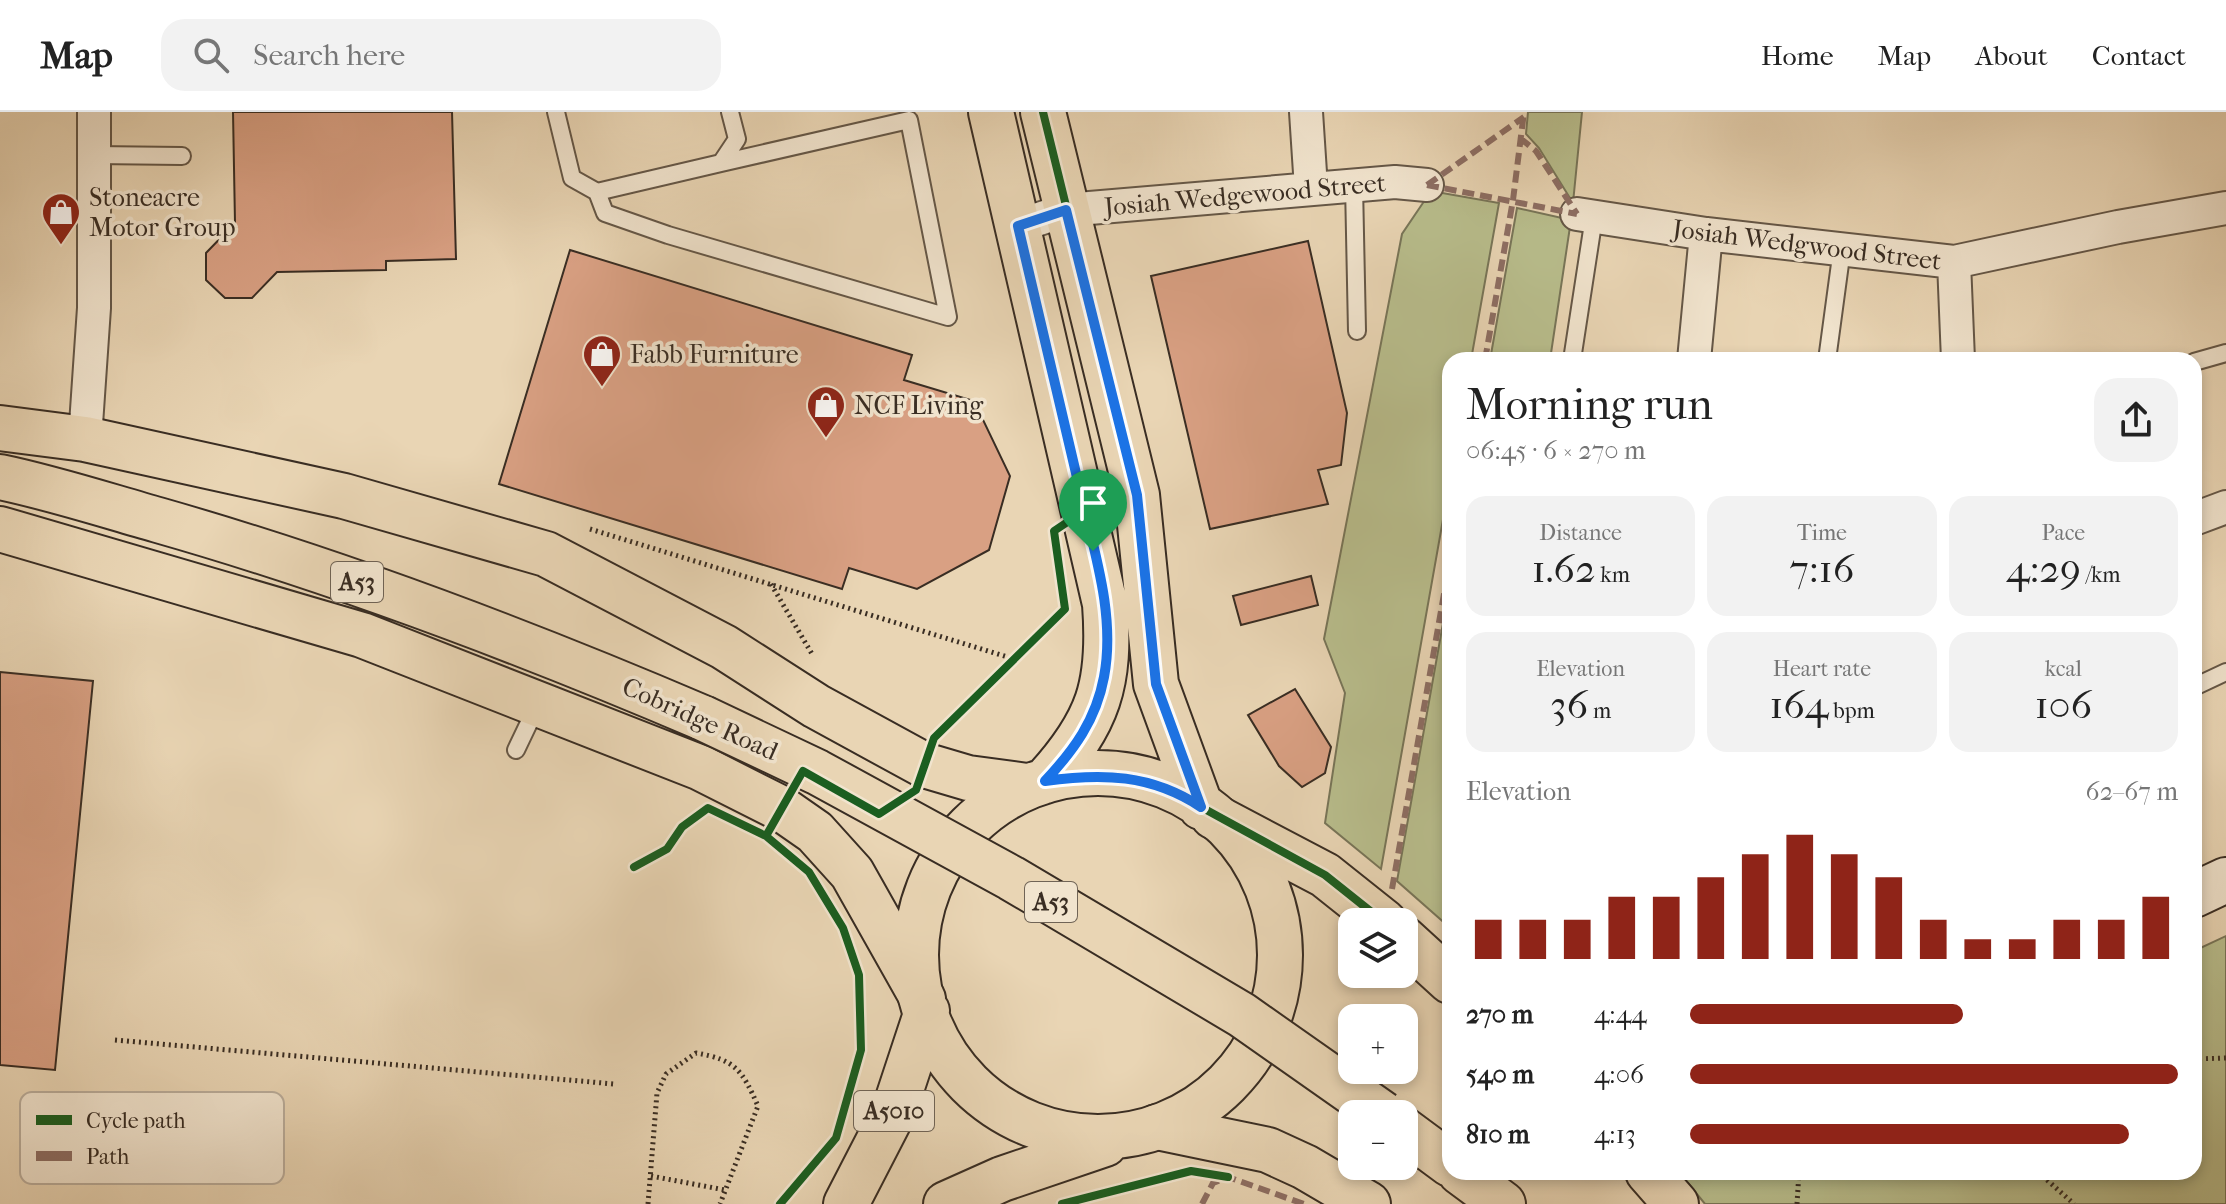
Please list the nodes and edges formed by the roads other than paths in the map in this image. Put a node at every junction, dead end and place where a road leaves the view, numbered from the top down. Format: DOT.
graph roads {
  1 [pos="94,112"];
  2 [pos="556,112"];
  3 [pos="730,112"];
  4 [pos="991,112"];
  5 [pos="1043,112"];
  6 [pos="1306,112"];
  7 [pos="94,155"];
  8 [pos="182,156"];
  9 [pos="721,163"];
  10 [pos="1354,185"];
  11 [pos="1427,185"];
  12 [pos="1311,188"];
  13 [pos="597,192"];
  14 [pos="2226,208"];
  15 [pos="1066,210"];
  16 [pos="1585,216"];
  17 [pos="1018,226"];
  18 [pos="1706,234"];
  19 [pos="1842,249"];
  20 [pos="1954,262"];
  21 [pos="1357,331"];
  22 [pos="1573,352"];
  23 [pos="1695,352"];
  24 [pos="1828,352"];
  25 [pos="1958,352"];
  26 [pos="2226,353"];
  27 [pos="2202,360"];
  28 [pos="0,428"];
  29 [pos="85,439"];
  30 [pos="0,477"];
  31 [pos="2226,507"];
  32 [pos="2202,516"];
  33 [pos="0,529"];
  34 [pos="2226,672"];
  35 [pos="2202,683"];
  36 [pos="538,704"];
  37 [pos="516,750"];
  38 [pos="1036,783"];
  39 [pos="1207,811"];
  40 [pos="2226,880"];
  41 [pos="2202,891"];
  42 [pos="1366,908"];
  43 [pos="1418,952"];
  44 [pos="1442,974"];
  45 [pos="925,1005"];
  46 [pos="1363,1100"];
  47 [pos="1148,1130"];
  48 [pos="1418,1140"];
  49 [pos="1442,1158"];
  50 [pos="1655,1180"];
  51 [pos="846,1204"];
  52 [pos="946,1204"];
  53 [pos="1368,1204"];
  54 [pos="1676,1204"];
  1 -- 7 [label="street"];
  2 -- 13 [label="lane"];
  3 -- 9 [label="lane"];
  4 -- 17 [label="main road"];
  5 -- 15 [label="main road"];
  6 -- 12 [label="street"];
  7 -- 8 [label="lane"];
  7 -- 29 [label="street"];
  9 -- 13 [label="lane"];
  9 -- 13 [label="lane"];
  10 -- 11 [label="street, Josiah Wedgewood Street"];
  10 -- 12 [label="street, Josiah Wedgewood Street"];
  10 -- 21 [label="lane"];
  12 -- 15 [label="street, Josiah Wedgewood Street"];
  14 -- 20 [label="street, Josiah Wedgwood Street"];
  15 -- 17 [label="street, Josiah Wedgewood Street"];
  15 -- 39 [label="main road"];
  16 -- 18 [label="street, Josiah Wedgwood Street"];
  16 -- 22 [label="lane"];
  17 -- 38 [label="main road"];
  18 -- 19 [label="street, Josiah Wedgwood Street"];
  18 -- 23 [label="street"];
  19 -- 20 [label="street, Josiah Wedgwood Street"];
  19 -- 24 [label="lane"];
  20 -- 25 [label="street"];
  26 -- 27 [label="lane"];
  28 -- 29 [label="main road"];
  29 -- 38 [label="main road"];
  30 -- 46 [label="main road, Cobridge Road / A53, bridge"];
  31 -- 32 [label="street"];
  33 -- 36 [label="main road"];
  34 -- 35 [label="lane"];
  36 -- 37 [label="lane"];
  36 -- 45 [label="main road"];
  38 -- 39 [label="main road"];
  38 -- 45 [label="main road"];
  39 -- 42 [label="main road"];
  39 -- 47 [label="main road"];
  40 -- 41 [label="main road"];
  43 -- 44 [label="main road"];
  45 -- 47 [label="main road"];
  45 -- 51 [label="main road, A5010"];
  47 -- 52 [label="main road"];
  47 -- 53 [label="main road"];
  48 -- 49 [label="main road"];
  50 -- 54 [label="main road"];
}
